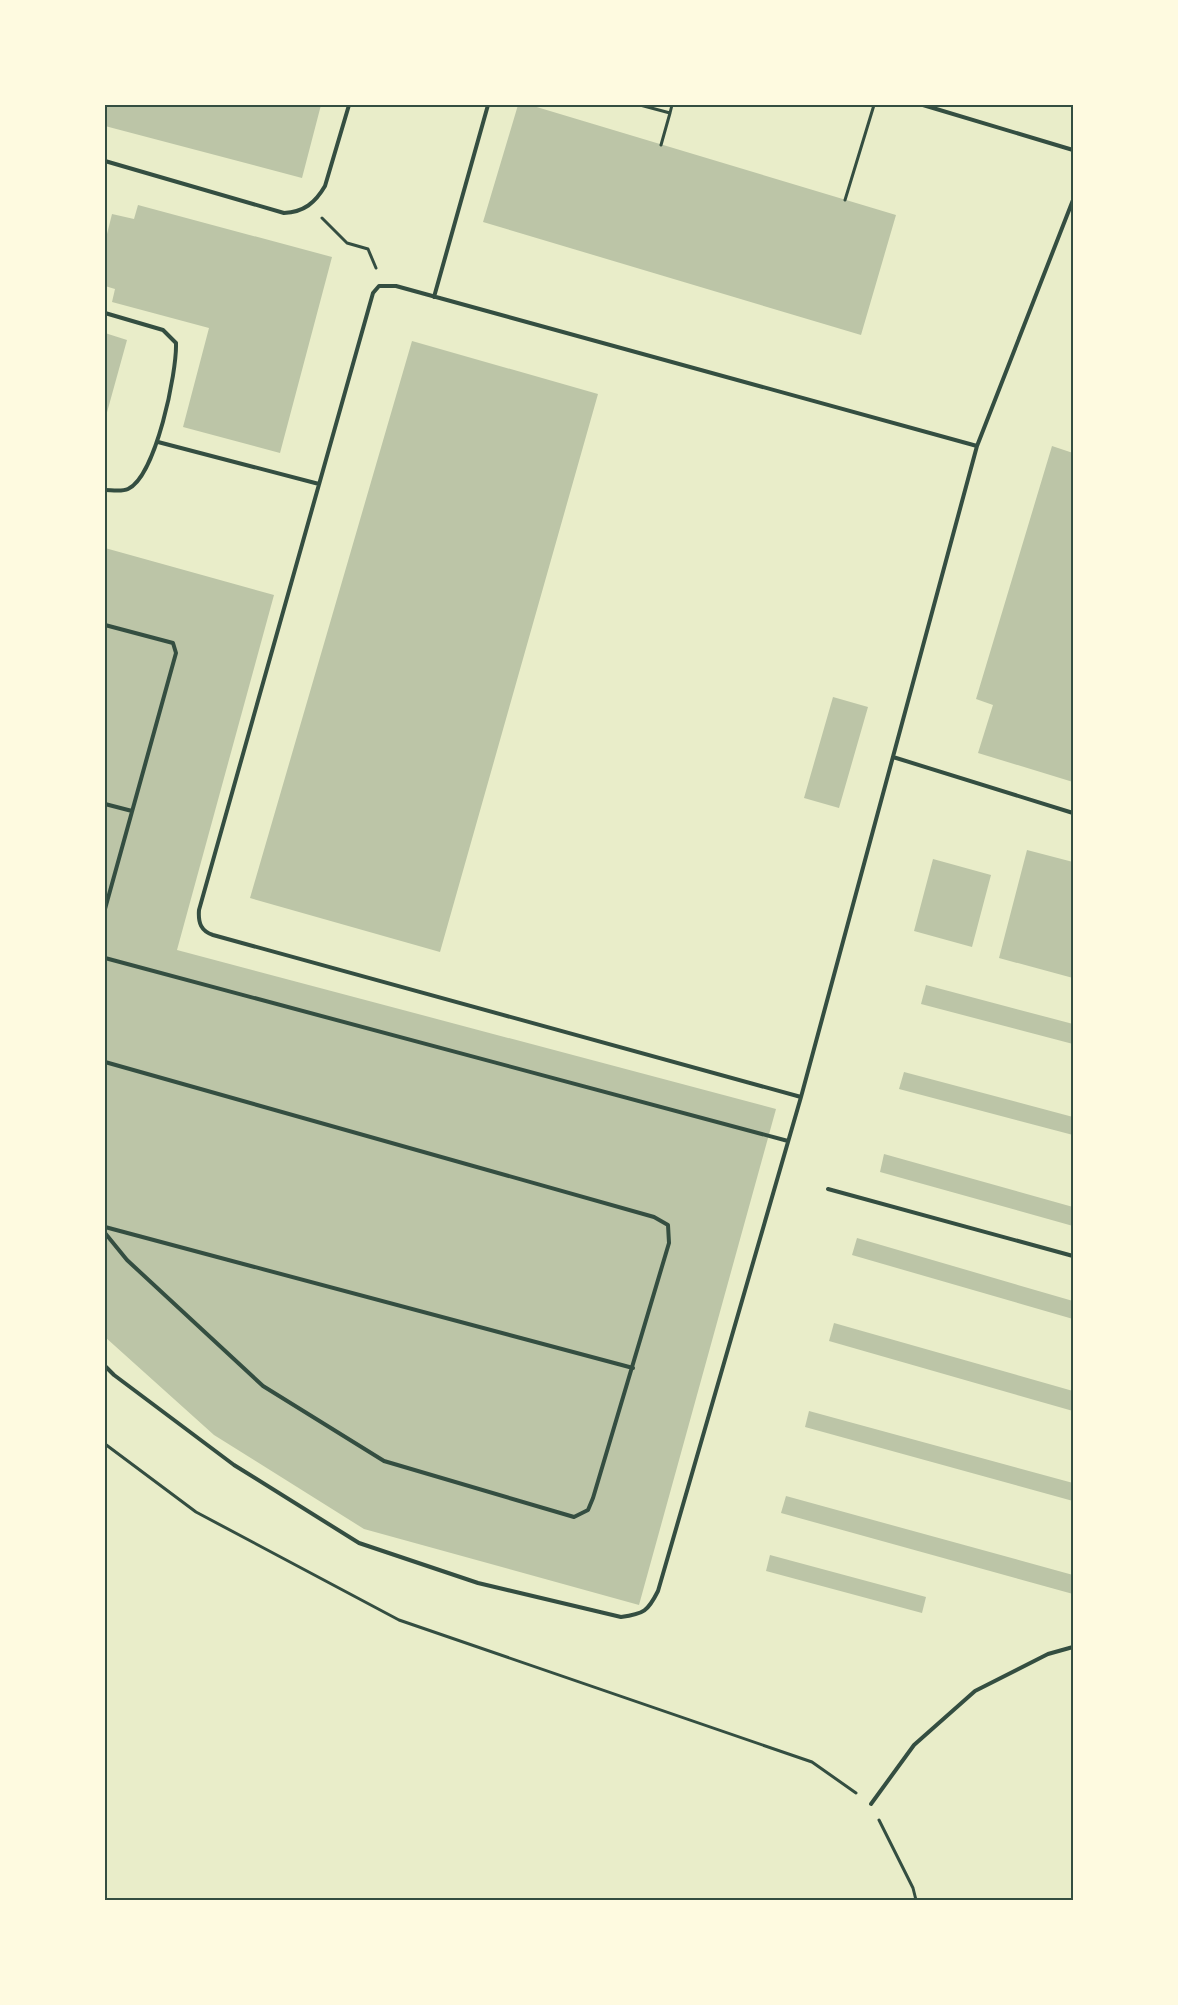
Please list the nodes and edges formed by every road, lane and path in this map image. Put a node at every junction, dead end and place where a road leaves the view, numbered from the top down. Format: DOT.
graph roads {
  1 [pos="349,105"];
  2 [pos="488,105"];
  3 [pos="640,105"];
  4 [pos="672,105"];
  5 [pos="874,105"];
  6 [pos="923,105"];
  7 [pos="670,113"];
  8 [pos="661,145"];
  9 [pos="1073,150"];
  10 [pos="105,161"];
  11 [pos="845,200"];
  12 [pos="1073,200"];
  13 [pos="310,206"];
  14 [pos="383,285"];
  15 [pos="434,296"];
  16 [pos="105,313"];
  17 [pos="158,442"];
  18 [pos="977,446"];
  19 [pos="319,484"];
  20 [pos="105,490"];
  21 [pos="105,625"];
  22 [pos="893,757"];
  23 [pos="105,804"];
  24 [pos="132,812"];
  25 [pos="1073,813"];
  26 [pos="105,910"];
  27 [pos="105,958"];
  28 [pos="105,1062"];
  29 [pos="801,1098"];
  30 [pos="788,1142"];
  31 [pos="828,1188"];
  32 [pos="105,1227"];
  33 [pos="105,1233"];
  34 [pos="1073,1256"];
  35 [pos="105,1366"];
  36 [pos="633,1368"];
  37 [pos="105,1444"];
  38 [pos="1073,1647"];
  39 [pos="871,1804"];
  40 [pos="916,1900"];
  1 -- 13 [label="lane"];
  2 -- 15 [label="lane"];
  3 -- 7 [label="path"];
  4 -- 7 [label="path"];
  5 -- 11 [label="path"];
  6 -- 9 [label="lane"];
  7 -- 8 [label="path"];
  10 -- 13 [label="lane"];
  12 -- 18 [label="lane"];
  13 -- 14 [label="path"];
  14 -- 15 [label="lane"];
  14 -- 19 [label="lane"];
  15 -- 18 [label="lane"];
  16 -- 17 [label="lane"];
  17 -- 19 [label="lane"];
  17 -- 20 [label="lane"];
  18 -- 22 [label="lane"];
  19 -- 29 [label="lane"];
  21 -- 24 [label="lane"];
  22 -- 25 [label="lane"];
  22 -- 29 [label="lane"];
  23 -- 24 [label="lane"];
  24 -- 26 [label="lane"];
  27 -- 30 [label="lane"];
  28 -- 36 [label="lane"];
  29 -- 30 [label="lane"];
  30 -- 35 [label="lane"];
  31 -- 34 [label="lane"];
  32 -- 36 [label="lane"];
  33 -- 36 [label="lane"];
  37 -- 39 [label="path"];
  38 -- 39 [label="lane"];
  39 -- 40 [label="path"];
}
